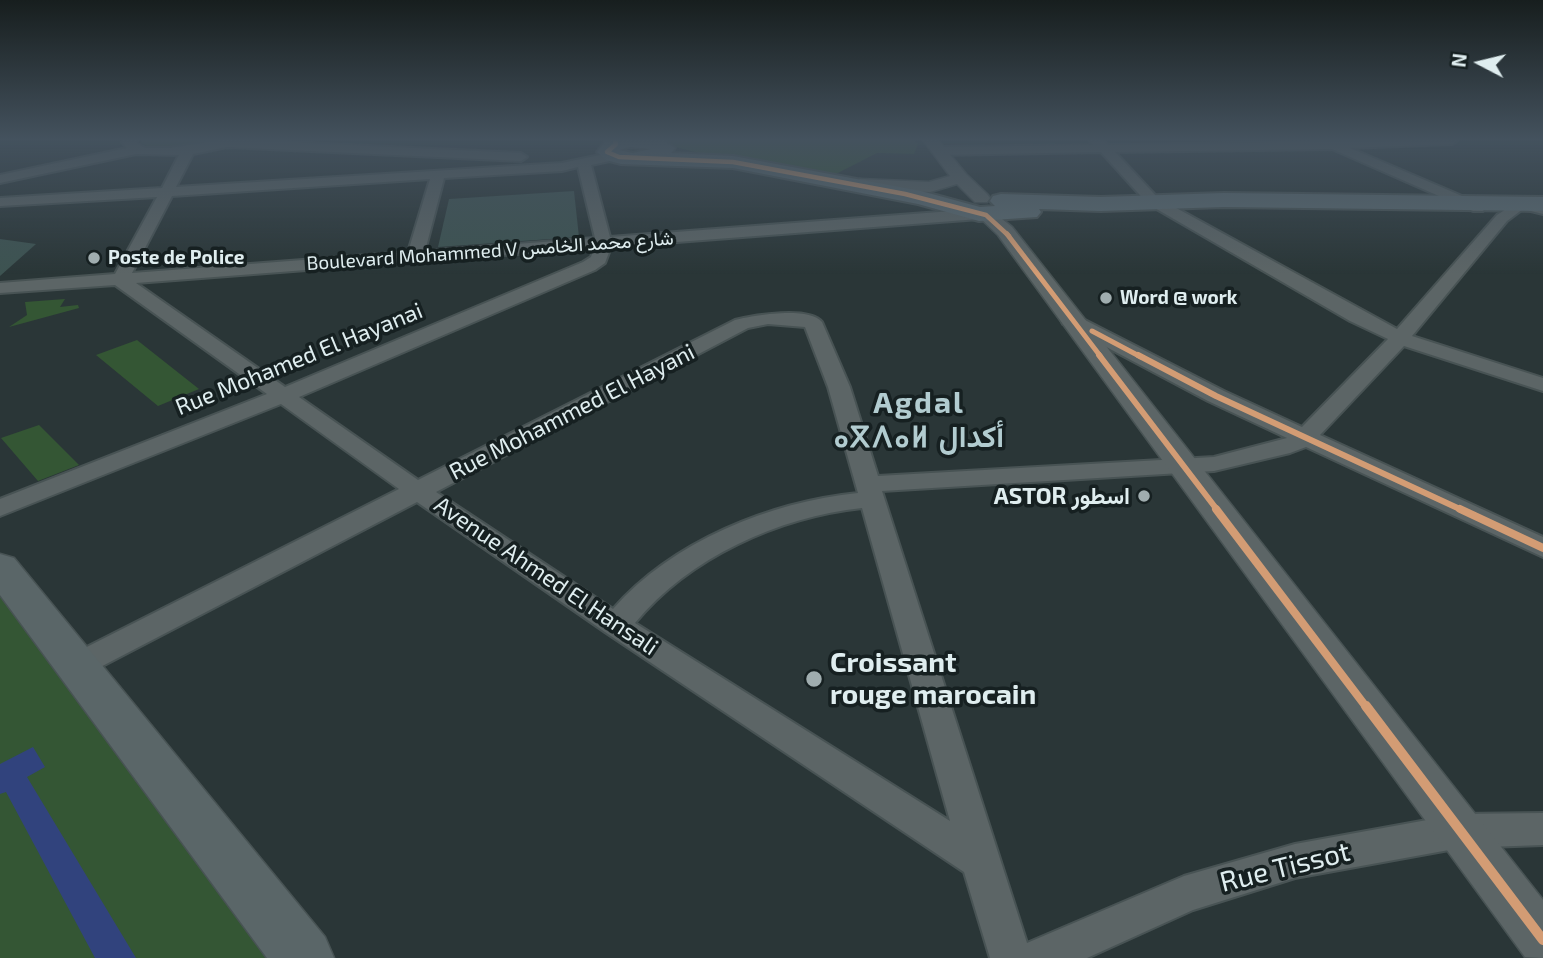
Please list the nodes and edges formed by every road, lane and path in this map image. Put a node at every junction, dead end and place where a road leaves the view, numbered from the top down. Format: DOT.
graph roads {
  1 [pos="172,185"];
  2 [pos="284,185"];
  3 [pos="436,185"];
  4 [pos="589,185"];
  5 [pos="853,185"];
  6 [pos="868,185"];
  7 [pos="943,185"];
  8 [pos="966,185"];
  9 [pos="1133,185"];
  10 [pos="1423,185"];
  11 [pos="169,190"];
  12 [pos="1153,201"];
  13 [pos="0,202"];
  14 [pos="1466,204"];
  15 [pos="1522,208"];
  16 [pos="1543,209"];
  17 [pos="989,211"];
  18 [pos="604,243"];
  19 [pos="415,257"];
  20 [pos="120,280"];
  21 [pos="0,289"];
  22 [pos="1070,320"];
  23 [pos="1400,338"];
  24 [pos="1543,385"];
  25 [pos="284,395"];
  26 [pos="1304,439"];
  27 [pos="1182,467"];
  28 [pos="418,491"];
  29 [pos="871,492"];
  30 [pos="0,508"];
  31 [pos="1543,548"];
  32 [pos="0,567"];
  33 [pos="616,625"];
  34 [pos="76,666"];
  35 [pos="1543,829"];
  36 [pos="1460,831"];
  37 [pos="980,861"];
  38 [pos="1543,940"];
  39 [pos="304,958"];
  40 [pos="1012,958"];
  41 [pos="1040,958"];
  1 -- 11 [label="street"];
  2 -- 11 [label="street"];
  3 -- 19 [label="street"];
  4 -- 18 [label="street"];
  5 -- 17 [label="main road"];
  6 -- 7 [label="street"];
  8 -- 17 [label="street"];
  9 -- 12 [label="street"];
  10 -- 14 [label="street"];
  11 -- 13 [label="street"];
  11 -- 20 [label="street"];
  12 -- 14 [label="main road, Boulevard Mohammed V شارع محمد الخامس"];
  12 -- 17 [label="main road, Boulevard Mohammed V شارع محمد الخامس"];
  12 -- 23 [label="street"];
  14 -- 15 [label="main road, Boulevard Mohammed V شارع محمد الخامس"];
  15 -- 16 [label="street"];
  15 -- 23 [label="street"];
  17 -- 18 [label="street, Boulevard Mohammed V شارع محمد الخامس"];
  17 -- 22 [label="street"];
  18 -- 19 [label="street, Boulevard Mohammed V شارع محمد الخامس"];
  18 -- 25 [label="street, Rue Mohamed El Hayanai"];
  19 -- 20 [label="street, Boulevard Mohammed V شارع محمد الخامس"];
  20 -- 21 [label="street, Boulevard Mohammed V شارع محمد الخامس"];
  20 -- 25 [label="street, Avenue Ahmed El Hansali"];
  22 -- 26 [label="street"];
  22 -- 27 [label="street"];
  23 -- 24 [label="street"];
  23 -- 26 [label="street"];
  25 -- 28 [label="street, Avenue Ahmed El Hansali"];
  25 -- 30 [label="street, Rue Mohamed El Hayanai"];
  26 -- 27 [label="street"];
  26 -- 31 [label="street"];
  27 -- 29 [label="street"];
  27 -- 36 [label="street"];
  28 -- 29 [label="street, Rue Mohammed El Hayani"];
  28 -- 33 [label="street, Avenue Ahmed El Hansali"];
  28 -- 34 [label="street, Rue Mohammed El Hayani"];
  29 -- 33 [label="street"];
  29 -- 37 [label="street"];
  32 -- 34 [label="main road"];
  33 -- 37 [label="street, Avenue Ahmed El Hansali"];
  34 -- 39 [label="main road"];
  35 -- 36 [label="street, Rue Tissot"];
  36 -- 38 [label="street"];
  36 -- 41 [label="street, Rue Tissot"];
  37 -- 40 [label="street"];
}
